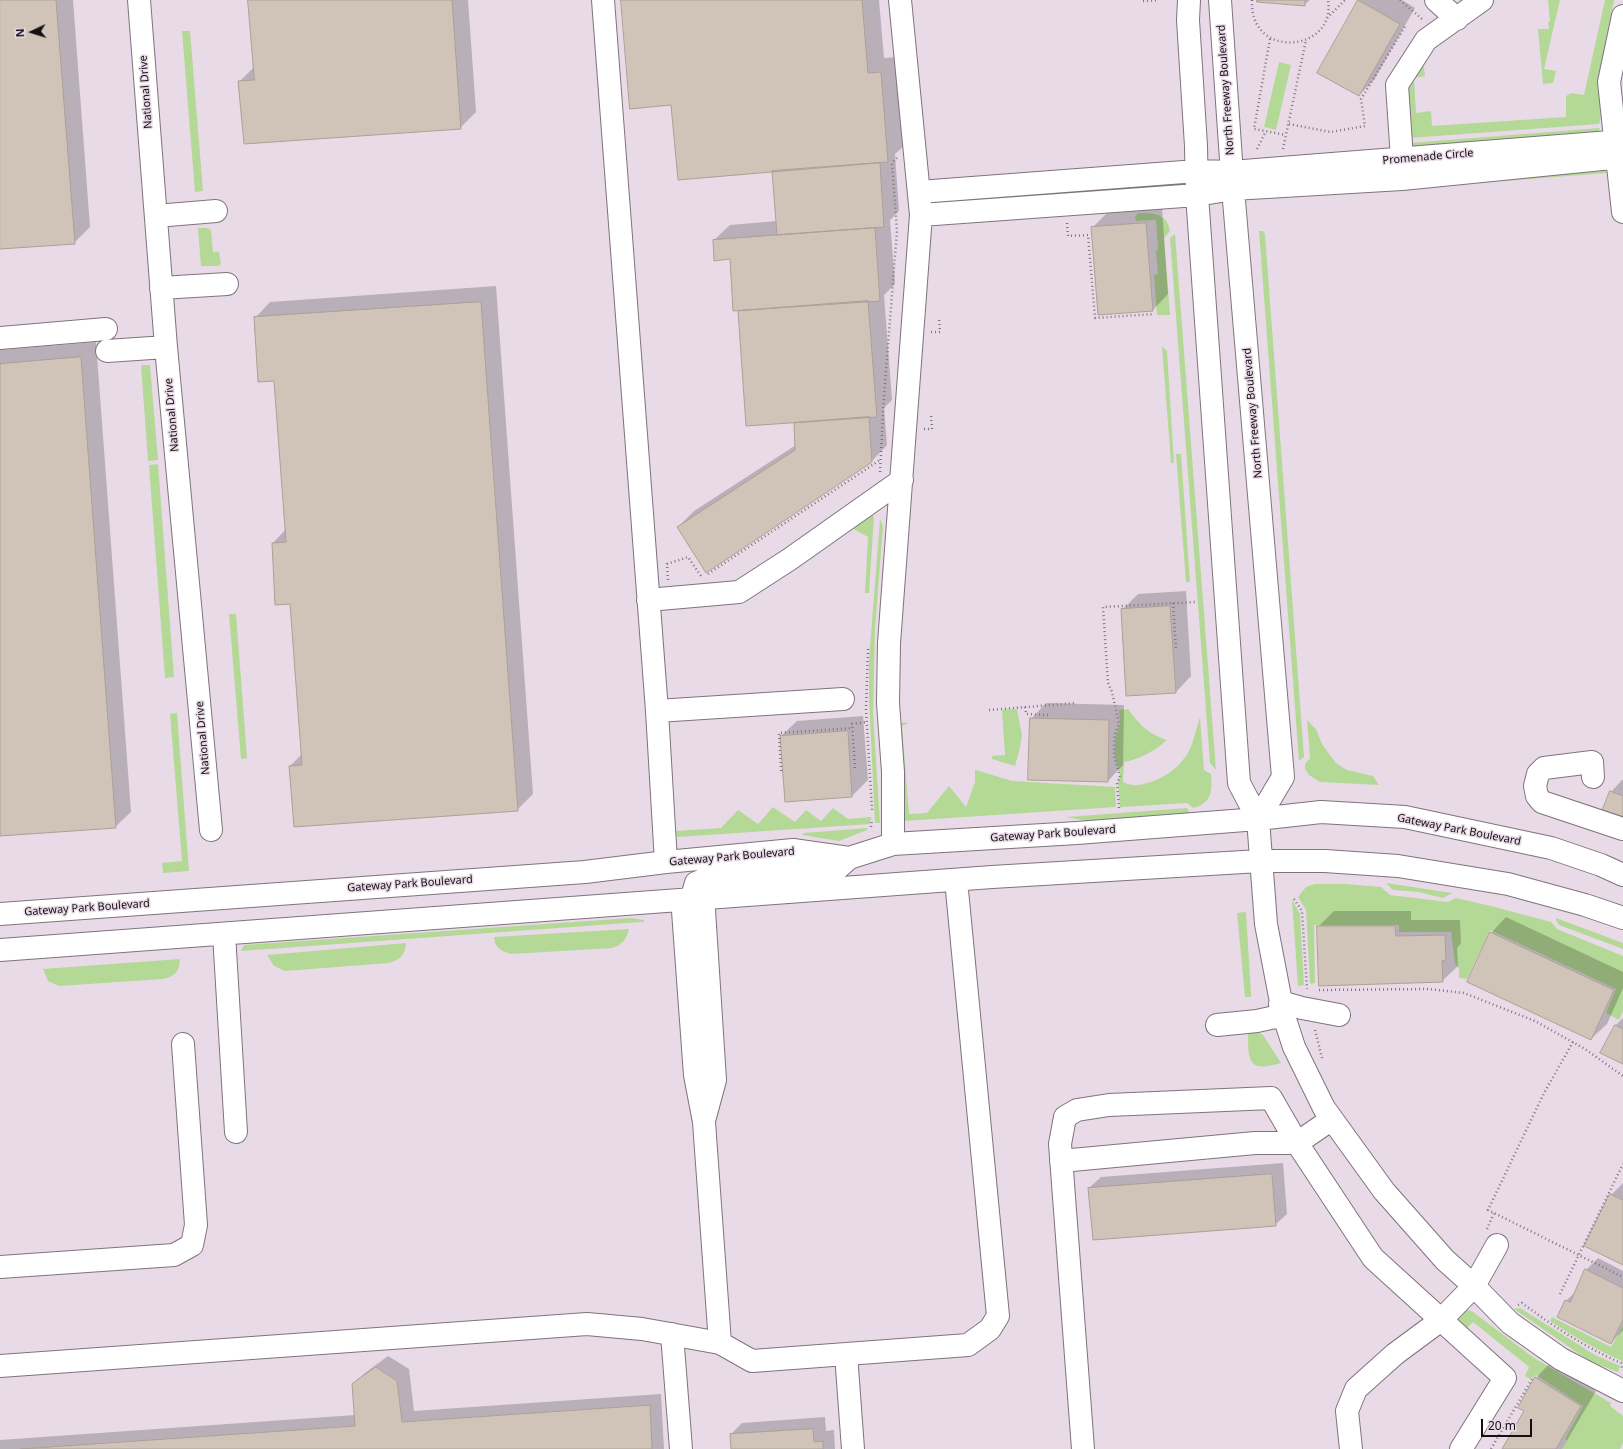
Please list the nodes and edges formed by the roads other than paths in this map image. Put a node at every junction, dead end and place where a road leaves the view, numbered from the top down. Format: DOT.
graph roads {
  1 [pos="139,0"];
  2 [pos="603,0"];
  3 [pos="900,0"];
  4 [pos="1189,0"];
  5 [pos="1220,0"];
  6 [pos="1436,0"];
  7 [pos="1482,0"];
  8 [pos="1623,16"];
  9 [pos="1457,19"];
  10 [pos="1619,149"];
  11 [pos="1402,159"];
  12 [pos="1196,171"];
  13 [pos="1233,180"];
  14 [pos="919,192"];
  15 [pos="1197,195"];
  16 [pos="216,211"];
  17 [pos="1623,212"];
  18 [pos="921,215"];
  19 [pos="156,216"];
  20 [pos="227,284"];
  21 [pos="161,288"];
  22 [pos="106,329"];
  23 [pos="0,338"];
  24 [pos="166,347"];
  25 [pos="107,351"];
  26 [pos="902,480"];
  27 [pos="648,600"];
  28 [pos="843,699"];
  29 [pos="657,711"];
  30 [pos="1593,777"];
  31 [pos="1258,819"];
  32 [pos="1623,829"];
  33 [pos="212,830"];
  34 [pos="893,844"];
  35 [pos="849,858"];
  36 [pos="1260,861"];
  37 [pos="666,862"];
  38 [pos="1623,875"];
  39 [pos="956,880"];
  40 [pos="691,900"];
  41 [pos="0,914"];
  42 [pos="1623,918"];
  43 [pos="224,934"];
  44 [pos="0,950"];
  45 [pos="1283,1008"];
  46 [pos="1339,1015"];
  47 [pos="1217,1024"];
  48 [pos="183,1044"];
  49 [pos="1332,1119"];
  50 [pos="236,1132"];
  51 [pos="1296,1143"];
  52 [pos="1061,1161"];
  53 [pos="1490,1240"];
  54 [pos="0,1267"];
  55 [pos="1474,1286"];
  56 [pos="1441,1320"];
  57 [pos="672,1334"];
  58 [pos="720,1343"];
  59 [pos="846,1354"];
  60 [pos="0,1366"];
  61 [pos="1623,1391"];
  62 [pos="681,1449"];
  63 [pos="853,1449"];
  64 [pos="1083,1449"];
  65 [pos="1351,1449"];
  66 [pos="1461,1449"];
  1 -- 19 [label="street, National Drive"];
  2 -- 27 [label="street"];
  3 -- 14 [label="street"];
  4 -- 12 [label="street"];
  5 -- 13 [label="street, North Freeway Boulevard"];
  6 -- 9 [label="street"];
  7 -- 9 [label="street"];
  8 -- 10 [label="street"];
  9 -- 11 [label="street"];
  10 -- 11 [label="street, Promenade Circle"];
  10 -- 13 [label="street, Promenade Circle"];
  10 -- 17 [label="street"];
  11 -- 13 [label="street, Promenade Circle"];
  12 -- 13 [label="street"];
  12 -- 14 [label="street"];
  12 -- 15 [label="street"];
  13 -- 15 [label="street"];
  13 -- 31 [label="street, North Freeway Boulevard"];
  14 -- 18 [label="street"];
  15 -- 18 [label="street"];
  15 -- 31 [label="street"];
  16 -- 19 [label="street"];
  18 -- 26 [label="street"];
  19 -- 21 [label="street, National Drive"];
  20 -- 21 [label="street"];
  21 -- 24 [label="street, National Drive"];
  22 -- 23 [label="street"];
  24 -- 25 [label="street"];
  24 -- 33 [label="street, National Drive"];
  26 -- 27 [label="street"];
  26 -- 34 [label="street"];
  27 -- 29 [label="street"];
  28 -- 29 [label="street"];
  29 -- 37 [label="street"];
  30 -- 32 [label="street"];
  31 -- 34 [label="street, Gateway Park Boulevard"];
  31 -- 36 [label="street"];
  31 -- 38 [label="street, Gateway Park Boulevard"];
  34 -- 35 [label="street, Gateway Park Boulevard"];
  35 -- 37 [label="street, Gateway Park Boulevard"];
  35 -- 40 [label="street"];
  36 -- 39 [label="street"];
  36 -- 42 [label="street"];
  36 -- 45 [label="street"];
  37 -- 41 [label="street, Gateway Park Boulevard"];
  39 -- 40 [label="street"];
  39 -- 59 [label="street"];
  40 -- 43 [label="street"];
  40 -- 58 [label="street"];
  43 -- 44 [label="street"];
  43 -- 50 [label="street"];
  45 -- 46 [label="street"];
  45 -- 47 [label="street"];
  45 -- 49 [label="street"];
  48 -- 54 [label="street"];
  49 -- 51 [label="street"];
  49 -- 55 [label="street"];
  51 -- 52 [label="street"];
  51 -- 52 [label="street"];
  51 -- 56 [label="street"];
  52 -- 64 [label="street"];
  53 -- 55 [label="street"];
  55 -- 56 [label="street"];
  55 -- 61 [label="street"];
  56 -- 65 [label="street"];
  56 -- 66 [label="street"];
  57 -- 58 [label="street"];
  57 -- 60 [label="street"];
  57 -- 62 [label="street"];
  58 -- 59 [label="street"];
  59 -- 63 [label="street"];
}
